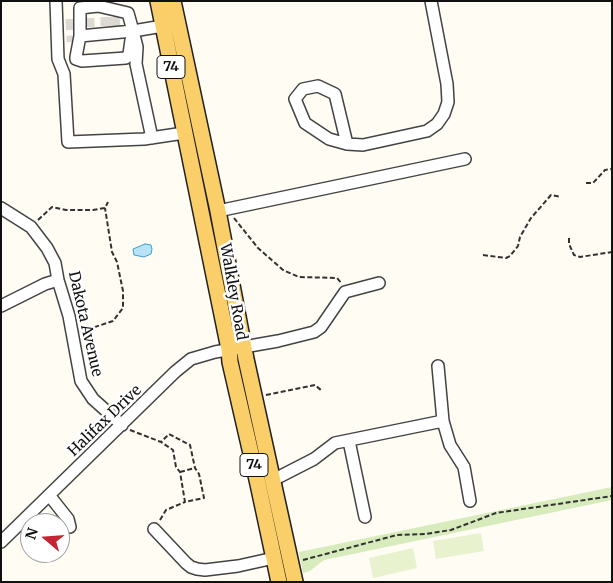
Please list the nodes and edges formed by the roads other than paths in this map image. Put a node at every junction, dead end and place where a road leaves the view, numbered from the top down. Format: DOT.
graph roads {
  1 [pos="56,1"];
  2 [pos="431,1"];
  3 [pos="161,3"];
  4 [pos="71,19"];
  5 [pos="98,21"];
  6 [pos="163,26"];
  7 [pos="133,31"];
  8 [pos="200,124"];
  9 [pos="184,130"];
  10 [pos="152,138"];
  11 [pos="347,144"];
  12 [pos="466,159"];
  13 [pos="1,208"];
  14 [pos="224,210"];
  15 [pos="58,280"];
  16 [pos="380,283"];
  17 [pos="1,306"];
  18 [pos="236,347"];
  19 [pos="438,366"];
  20 [pos="443,421"];
  21 [pos="126,427"];
  22 [pos="349,441"];
  23 [pos="273,480"];
  24 [pos="258,484"];
  25 [pos="49,495"];
  26 [pos="470,500"];
  27 [pos="63,513"];
  28 [pos="365,517"];
  29 [pos="154,529"];
  30 [pos="1,542"];
  31 [pos="274,558"];
  32 [pos="290,558"];
  33 [pos="278,582"];
  34 [pos="295,582"];
  1 -- 10 [label="street"];
  2 -- 11 [label="street"];
  3 -- 6 [label="main road, Walkley Road / 74"];
  3 -- 8 [label="main road, Walkley Road / 74"];
  4 -- 5 [label="street"];
  5 -- 7 [label="street"];
  5 -- 7 [label="street"];
  5 -- 7 [label="street"];
  6 -- 7 [label="street"];
  6 -- 9 [label="main road, Walkley Road / 74"];
  7 -- 10 [label="street"];
  8 -- 9 [label="main road"];
  8 -- 14 [label="main road, Walkley Road / 74"];
  9 -- 10 [label="street"];
  9 -- 18 [label="main road, Walkley Road / 74"];
  11 -- 11 [label="street"];
  12 -- 14 [label="street"];
  13 -- 15 [label="street, Dakota Avenue"];
  14 -- 18 [label="main road, Walkley Road / 74"];
  15 -- 17 [label="street"];
  15 -- 21 [label="street, Dakota Avenue"];
  16 -- 18 [label="street, Halifax Drive"];
  18 -- 21 [label="street, Halifax Drive"];
  18 -- 23 [label="main road, Walkley Road / 74"];
  18 -- 24 [label="main road, Walkley Road / 74"];
  19 -- 20 [label="street"];
  20 -- 22 [label="street"];
  20 -- 26 [label="street"];
  21 -- 25 [label="street, Halifax Drive"];
  22 -- 23 [label="street"];
  22 -- 28 [label="street"];
  23 -- 24 [label="main road"];
  23 -- 32 [label="main road, Walkley Road / 74"];
  24 -- 31 [label="main road, Walkley Road / 74"];
  25 -- 27 [label="street"];
  25 -- 30 [label="street, Halifax Drive"];
  29 -- 31 [label="street"];
  31 -- 32 [label="main road"];
  31 -- 33 [label="main road, Walkley Road / 74"];
  32 -- 34 [label="main road, Walkley Road / 74"];
}
